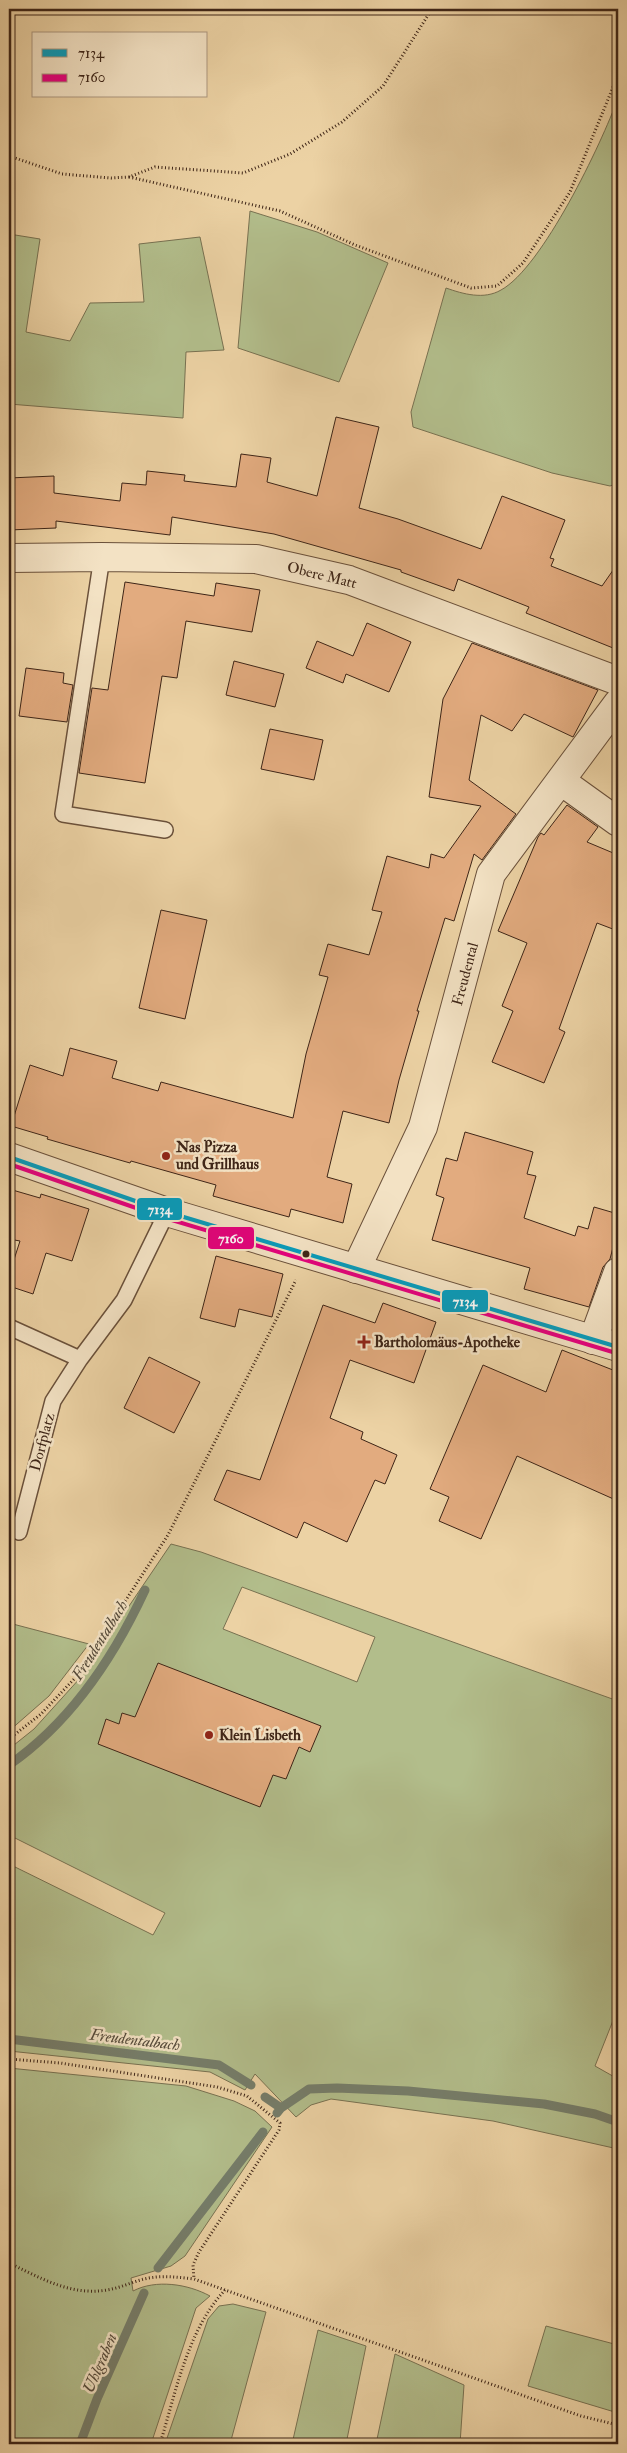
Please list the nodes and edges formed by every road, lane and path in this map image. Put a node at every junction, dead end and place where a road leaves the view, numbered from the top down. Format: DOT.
graph roads {
  1 [pos="432,9"];
  2 [pos="618,75"];
  3 [pos="9,156"];
  4 [pos="129,177"];
  5 [pos="102,557"];
  6 [pos="9,558"];
  7 [pos="618,681"];
  8 [pos="618,703"];
  9 [pos="561,781"];
  10 [pos="618,822"];
  11 [pos="165,830"];
  12 [pos="9,1157"];
  13 [pos="167,1212"];
  14 [pos="308,1256"];
  15 [pos="356,1269"];
  16 [pos="618,1272"];
  17 [pos="9,1327"];
  18 [pos="593,1340"];
  19 [pos="618,1347"];
  20 [pos="80,1359"];
  21 [pos="19,1532"];
  22 [pos="9,1739"];
  23 [pos="9,2059"];
  24 [pos="9,2263"];
  25 [pos="194,2279"];
  26 [pos="225,2290"];
  27 [pos="618,2425"];
  28 [pos="160,2444"];
  1 -- 4 [label="path"];
  2 -- 4 [label="path"];
  3 -- 4 [label="path"];
  5 -- 6 [label="street, Obere Matt"];
  5 -- 7 [label="street, Obere Matt"];
  5 -- 11 [label="lane"];
  8 -- 9 [label="street, Freudental"];
  9 -- 10 [label="street"];
  9 -- 15 [label="street, Freudental"];
  12 -- 13 [label="street"];
  13 -- 14 [label="street"];
  13 -- 20 [label="lane, Dorfplatz"];
  14 -- 15 [label="street"];
  14 -- 22 [label="path"];
  15 -- 18 [label="street"];
  16 -- 18 [label="street"];
  17 -- 20 [label="lane"];
  18 -- 19 [label="street"];
  20 -- 21 [label="lane, Dorfplatz"];
  23 -- 25 [label="path"];
  24 -- 25 [label="path"];
  25 -- 26 [label="path"];
  26 -- 27 [label="path"];
  26 -- 28 [label="path"];
}
